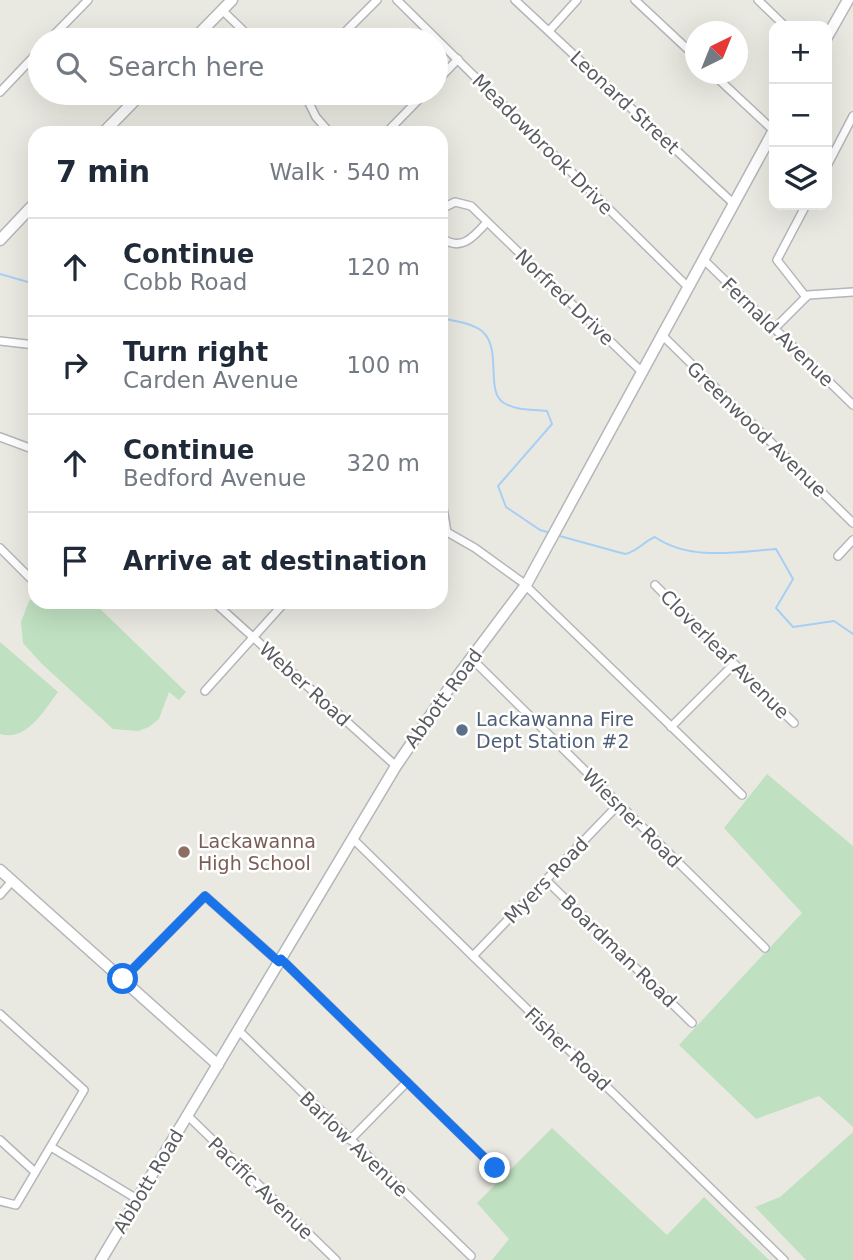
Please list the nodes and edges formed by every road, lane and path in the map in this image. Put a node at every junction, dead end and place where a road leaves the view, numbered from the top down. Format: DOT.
graph roads {
  1 [pos="88,0"];
  2 [pos="232,0"];
  3 [pos="377,0"];
  4 [pos="397,0"];
  5 [pos="515,0"];
  6 [pos="578,0"];
  7 [pos="635,0"];
  8 [pos="758,0"];
  9 [pos="848,0"];
  10 [pos="222,10"];
  11 [pos="780,21"];
  12 [pos="61,28"];
  13 [pos="205,28"];
  14 [pos="241,28"];
  15 [pos="349,28"];
  16 [pos="426,28"];
  17 [pos="832,28"];
  18 [pos="549,31"];
  19 [pos="685,48"];
  20 [pos="448,49"];
  21 [pos="458,59"];
  22 [pos="28,63"];
  23 [pos="448,69"];
  24 [pos="724,84"];
  25 [pos="0,92"];
  26 [pos="130,105"];
  27 [pos="310,105"];
  28 [pos="414,105"];
  29 [pos="853,116"];
  30 [pos="769,125"];
  31 [pos="110,126"];
  32 [pos="324,126"];
  33 [pos="394,126"];
  34 [pos="769,139"];
  35 [pos="834,152"];
  36 [pos="832,156"];
  37 [pos="734,204"];
  38 [pos="448,205"];
  39 [pos="28,210"];
  40 [pos="803,210"];
  41 [pos="486,222"];
  42 [pos="0,240"];
  43 [pos="448,242"];
  44 [pos="703,259"];
  45 [pos="688,287"];
  46 [pos="853,292"];
  47 [pos="806,297"];
  48 [pos="774,329"];
  49 [pos="662,335"];
  50 [pos="0,341"];
  51 [pos="28,344"];
  52 [pos="642,372"];
  53 [pos="853,405"];
  54 [pos="0,437"];
  55 [pos="28,447"];
  56 [pos="853,523"];
  57 [pos="448,533"];
  58 [pos="853,540"];
  59 [pos="0,548"];
  60 [pos="838,556"];
  61 [pos="28,576"];
  62 [pos="526,585"];
  63 [pos="655,585"];
  64 [pos="222,609"];
  65 [pos="279,609"];
  66 [pos="253,637"];
  67 [pos="471,658"];
  68 [pos="734,664"];
  69 [pos="205,691"];
  70 [pos="794,723"];
  71 [pos="671,727"];
  72 [pos="396,766"];
  73 [pos="742,795"];
  74 [pos="618,805"];
  75 [pos="352,838"];
  76 [pos="0,870"];
  77 [pos="546,880"];
  78 [pos="12,881"];
  79 [pos="0,895"];
  80 [pos="765,948"];
  81 [pos="473,956"];
  82 [pos="280,960"];
  83 [pos="123,979"];
  84 [pos="0,1014"];
  85 [pos="692,1023"];
  86 [pos="238,1030"];
  87 [pos="218,1065"];
  88 [pos="407,1082"];
  89 [pos="187,1115"];
  90 [pos="0,1140"];
  91 [pos="350,1140"];
  92 [pos="51,1147"];
  93 [pos="495,1168"];
  94 [pos="35,1172"];
  95 [pos="137,1199"];
  96 [pos="0,1201"];
  97 [pos="471,1256"];
  98 [pos="101,1260"];
  99 [pos="336,1260"];
  100 [pos="784,1260"];
  1 -- 12 [label="street"];
  2 -- 10 [label="street"];
  3 -- 15 [label="street"];
  4 -- 16 [label="street, Meadowbrook Drive"];
  5 -- 18 [label="street, Leonard Street"];
  6 -- 18 [label="street"];
  7 -- 19 [label="street"];
  8 -- 11 [label="street"];
  9 -- 17 [label="street"];
  10 -- 13 [label="street"];
  10 -- 14 [label="street"];
  18 -- 37 [label="street, Leonard Street"];
  20 -- 21 [label="street, Meadowbrook Drive"];
  21 -- 23 [label="street"];
  21 -- 45 [label="street, Meadowbrook Drive"];
  22 -- 25 [label="street"];
  24 -- 30 [label="street"];
  26 -- 31 [label="street"];
  27 -- 32 [label="street"];
  28 -- 33 [label="street"];
  29 -- 35 [label="street"];
  34 -- 37 [label="street, Abbott Road"];
  35 -- 36 [label="street"];
  37 -- 44 [label="street, Abbott Road"];
  38 -- 41 [label="street, Norfred Drive"];
  39 -- 42 [label="street"];
  40 -- 47 [label="street"];
  41 -- 43 [label="street"];
  41 -- 52 [label="street, Norfred Drive"];
  44 -- 45 [label="street, Abbott Road"];
  44 -- 48 [label="street, Fernald Avenue"];
  45 -- 49 [label="street, Abbott Road"];
  46 -- 47 [label="street"];
  47 -- 48 [label="street"];
  48 -- 53 [label="street, Fernald Avenue"];
  49 -- 52 [label="street, Abbott Road"];
  49 -- 56 [label="street, Greenwood Avenue"];
  50 -- 51 [label="street"];
  52 -- 62 [label="street, Abbott Road"];
  54 -- 55 [label="street"];
  57 -- 62 [label="street"];
  58 -- 60 [label="street"];
  59 -- 61 [label="street"];
  62 -- 67 [label="street, Abbott Road"];
  62 -- 71 [label="street"];
  63 -- 68 [label="street, Cloverleaf Avenue"];
  64 -- 66 [label="street, Weber Road"];
  65 -- 66 [label="street"];
  66 -- 69 [label="street"];
  66 -- 72 [label="street, Weber Road"];
  67 -- 72 [label="street, Abbott Road"];
  67 -- 74 [label="street, Wiesner Road"];
  68 -- 70 [label="street, Cloverleaf Avenue"];
  68 -- 71 [label="street"];
  71 -- 73 [label="street"];
  72 -- 75 [label="street, Abbott Road"];
  74 -- 77 [label="street, Myers Road"];
  74 -- 80 [label="street, Wiesner Road"];
  75 -- 81 [label="street, Fisher Road"];
  75 -- 82 [label="street, Abbott Road"];
  76 -- 78 [label="street"];
  77 -- 81 [label="street, Myers Road"];
  77 -- 85 [label="street, Boardman Road"];
  78 -- 79 [label="street"];
  78 -- 83 [label="street"];
  81 -- 100 [label="street, Fisher Road"];
  82 -- 83 [label="street"];
  82 -- 86 [label="street, Abbott Road"];
  82 -- 88 [label="street"];
  83 -- 87 [label="street"];
  84 -- 92 [label="street"];
  86 -- 87 [label="street, Abbott Road"];
  86 -- 91 [label="street, Barlow Avenue"];
  87 -- 89 [label="street, Abbott Road"];
  88 -- 91 [label="street"];
  88 -- 93 [label="street"];
  89 -- 95 [label="street, Abbott Road"];
  89 -- 99 [label="street, Pacific Avenue"];
  90 -- 94 [label="street"];
  91 -- 97 [label="street, Barlow Avenue"];
  92 -- 94 [label="street"];
  92 -- 95 [label="street"];
  94 -- 96 [label="street"];
  95 -- 98 [label="street, Abbott Road"];
}
